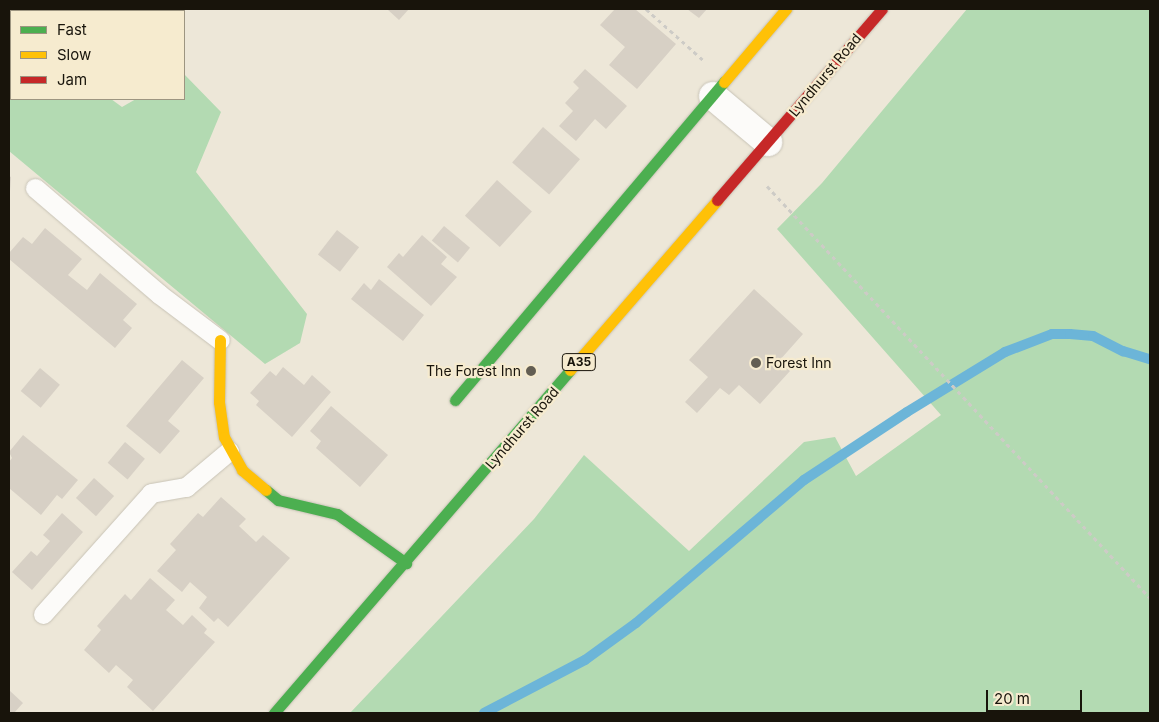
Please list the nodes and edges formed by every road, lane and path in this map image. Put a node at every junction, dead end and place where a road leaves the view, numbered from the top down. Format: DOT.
graph roads {
  1 [pos="646,9"];
  2 [pos="786,9"];
  3 [pos="882,9"];
  4 [pos="719,88"];
  5 [pos="768,142"];
  6 [pos="748,165"];
  7 [pos="35,188"];
  8 [pos="220,340"];
  9 [pos="455,400"];
  10 [pos="229,451"];
  11 [pos="406,563"];
  12 [pos="1150,598"];
  13 [pos="43,614"];
  14 [pos="274,713"];
  1 -- 4 [label="path"];
  2 -- 4 [label="main road"];
  3 -- 5 [label="main road, Lyndhurst Road / A35"];
  4 -- 5 [label="street"];
  4 -- 9 [label="main road"];
  5 -- 6 [label="main road, Lyndhurst Road / A35"];
  6 -- 11 [label="main road, Lyndhurst Road / A35"];
  6 -- 12 [label="path"];
  7 -- 8 [label="lane"];
  8 -- 10 [label="main road"];
  10 -- 11 [label="main road"];
  10 -- 13 [label="lane"];
  11 -- 14 [label="main road, Lyndhurst Road / A35"];
}
